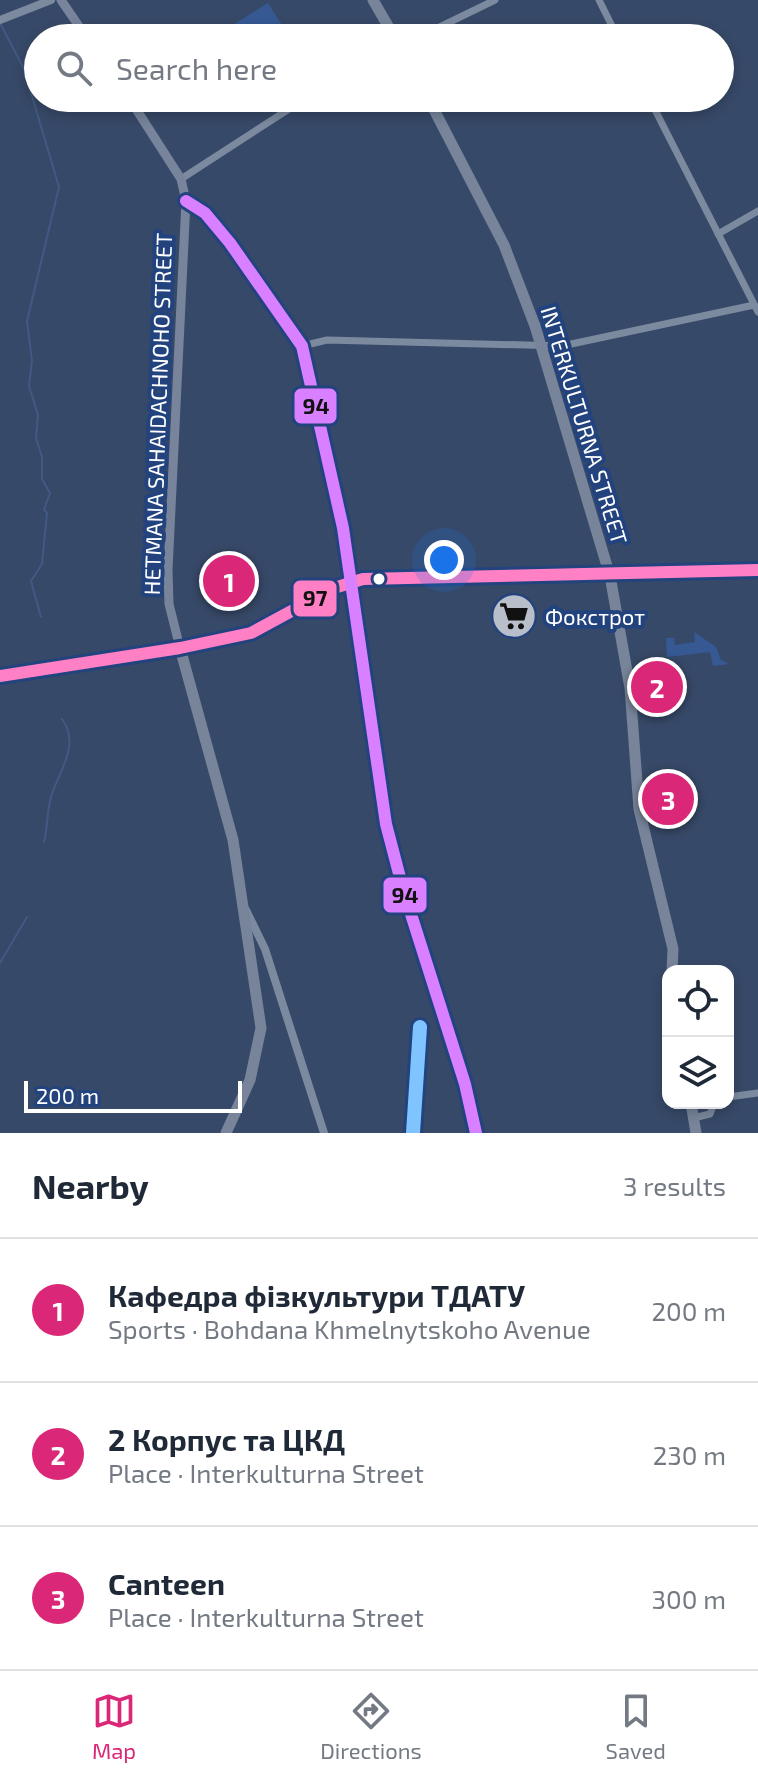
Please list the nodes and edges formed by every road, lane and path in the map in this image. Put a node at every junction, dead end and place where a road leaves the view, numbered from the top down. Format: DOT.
graph roads {
  1 [pos="51,0"];
  2 [pos="61,0"];
  3 [pos="373,0"];
  4 [pos="495,0"];
  5 [pos="599,0"];
  6 [pos="2,19"];
  7 [pos="77,24"];
  8 [pos="387,24"];
  9 [pos="446,24"];
  10 [pos="611,24"];
  11 [pos="138,112"];
  12 [pos="284,112"];
  13 [pos="435,112"];
  14 [pos="656,112"];
  15 [pos="181,179"];
  16 [pos="186,201"];
  17 [pos="758,211"];
  18 [pos="718,234"];
  19 [pos="756,308"];
  20 [pos="302,346"];
  21 [pos="540,347"];
  22 [pos="758,570"];
  23 [pos="610,576"];
  24 [pos="349,582"];
  25 [pos="180,648"];
  26 [pos="0,676"];
  27 [pos="243,905"];
  28 [pos="672,965"];
  29 [pos="758,1093"];
  30 [pos="734,1096"];
  31 [pos="692,1109"];
  32 [pos="712,1109"];
  33 [pos="693,1118"];
  34 [pos="226,1133"];
  35 [pos="324,1133"];
  36 [pos="476,1133"];
  37 [pos="696,1133"];
  1 -- 6 [label="street"];
  2 -- 7 [label="main road"];
  3 -- 8 [label="highway"];
  4 -- 9 [label="street"];
  5 -- 10 [label="street"];
  11 -- 15 [label="main road, HETMANA SAHAIDACHNOHO STREET"];
  12 -- 15 [label="street"];
  13 -- 21 [label="highway, INTERKULTURNA STREET"];
  14 -- 18 [label="street"];
  15 -- 16 [label="main road, HETMANA SAHAIDACHNOHO STREET"];
  16 -- 20 [label="street"];
  16 -- 25 [label="main road, HETMANA SAHAIDACHNOHO STREET"];
  17 -- 18 [label="street"];
  18 -- 19 [label="street"];
  19 -- 21 [label="street"];
  20 -- 21 [label="street"];
  20 -- 24 [label="street"];
  21 -- 23 [label="highway, INTERKULTURNA STREET"];
  22 -- 23 [label="highway"];
  23 -- 24 [label="highway"];
  23 -- 28 [label="highway, INTERKULTURNA STREET"];
  24 -- 25 [label="highway"];
  24 -- 36 [label="street"];
  25 -- 26 [label="main road"];
  25 -- 27 [label="highway, HETMANA SAHAIDACHNOHO STREET"];
  27 -- 34 [label="highway"];
  27 -- 35 [label="street, HETMANA SAHAIDACHNOHO STREET"];
  29 -- 30 [label="street"];
  31 -- 33 [label="highway"];
  32 -- 33 [label="street"];
  33 -- 37 [label="highway"];
}
